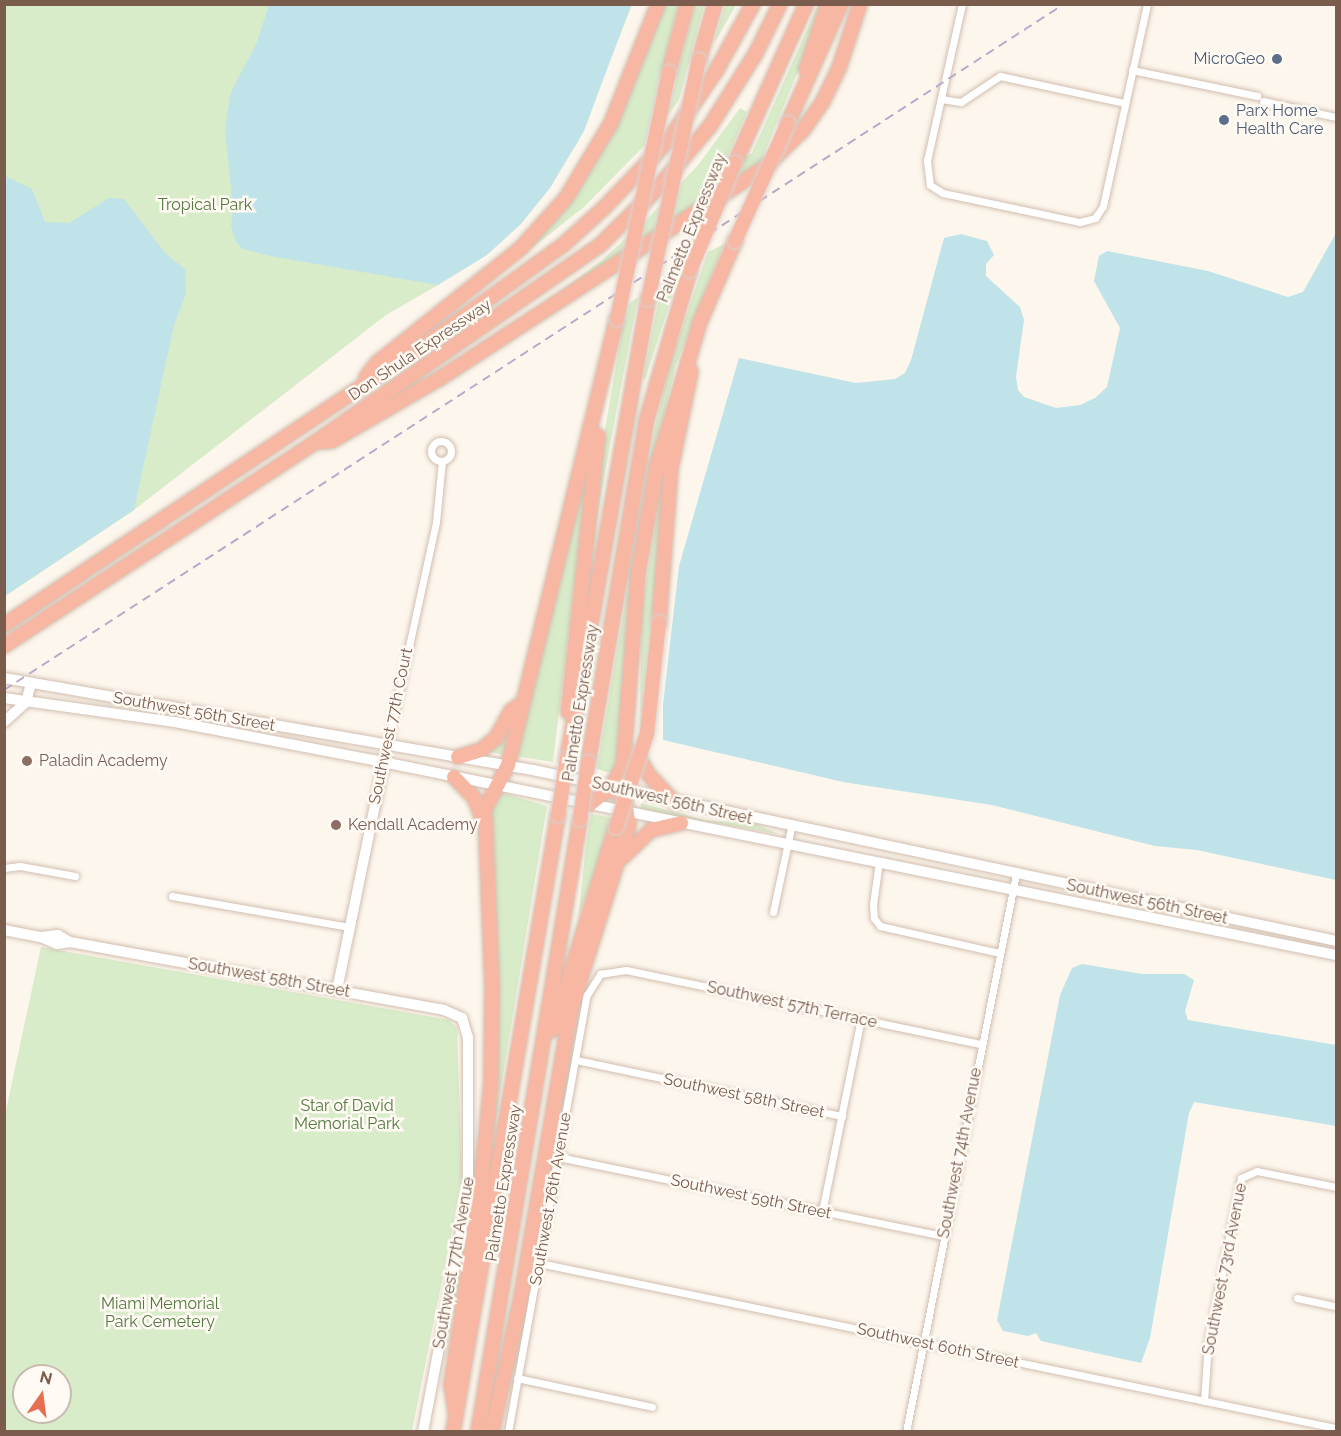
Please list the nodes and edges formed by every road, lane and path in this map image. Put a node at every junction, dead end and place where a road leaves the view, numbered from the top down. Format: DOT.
graph roads {
  1 [pos="658,4"];
  2 [pos="687,4"];
  3 [pos="715,4"];
  4 [pos="753,4"];
  5 [pos="780,4"];
  6 [pos="806,4"];
  7 [pos="828,4"];
  8 [pos="840,4"];
  9 [pos="860,4"];
  10 [pos="962,4"];
  11 [pos="1147,4"];
  12 [pos="1132,70"];
  13 [pos="941,99"];
  14 [pos="1125,103"];
  15 [pos="794,109"];
  16 [pos="1336,117"];
  17 [pos="710,300"];
  18 [pos="357,388"];
  19 [pos="599,402"];
  20 [pos="315,442"];
  21 [pos="442,461"];
  22 [pos="4,625"];
  23 [pos="4,646"];
  24 [pos="4,678"];
  25 [pos="31,683"];
  26 [pos="4,698"];
  27 [pos="26,702"];
  28 [pos="521,704"];
  29 [pos="627,720"];
  30 [pos="4,722"];
  31 [pos="571,735"];
  32 [pos="387,747"];
  33 [pos="458,758"];
  34 [pos="383,762"];
  35 [pos="507,765"];
  36 [pos="454,777"];
  37 [pos="497,785"];
  38 [pos="611,787"];
  39 [pos="675,803"];
  40 [pos="590,804"];
  41 [pos="629,813"];
  42 [pos="484,823"];
  43 [pos="681,823"];
  44 [pos="790,828"];
  45 [pos="787,842"];
  46 [pos="882,847"];
  47 [pos="879,861"];
  48 [pos="616,863"];
  49 [pos="4,868"];
  50 [pos="1016,874"];
  51 [pos="75,876"];
  52 [pos="1013,888"];
  53 [pos="172,896"];
  54 [pos="773,912"];
  55 [pos="349,927"];
  56 [pos="4,930"];
  57 [pos="1336,940"];
  58 [pos="1000,953"];
  59 [pos="1336,955"];
  60 [pos="603,971"];
  61 [pos="337,990"];
  62 [pos="861,1019"];
  63 [pos="464,1021"];
  64 [pos="981,1044"];
  65 [pos="543,1051"];
  66 [pos="576,1060"];
  67 [pos="842,1116"];
  68 [pos="558,1157"];
  69 [pos="1336,1187"];
  70 [pos="822,1212"];
  71 [pos="944,1236"];
  72 [pos="539,1263"];
  73 [pos="1297,1298"];
  74 [pos="1336,1306"];
  75 [pos="923,1342"];
  76 [pos="517,1378"];
  77 [pos="1204,1401"];
  78 [pos="652,1407"];
  79 [pos="456,1416"];
  80 [pos="1336,1428"];
  81 [pos="423,1431"];
  82 [pos="453,1431"];
  83 [pos="478,1431"];
  84 [pos="492,1431"];
  85 [pos="508,1431"];
  86 [pos="906,1431"];
  1 -- 18 [label="highway"];
  2 -- 19 [label="highway, bridge"];
  3 -- 31 [label="highway, Palmetto Expressway, bridge"];
  4 -- 18 [label="highway, Don Shula Expressway"];
  5 -- 20 [label="highway, Don Shula Expressway"];
  6 -- 65 [label="highway, Palmetto Expressway, bridge"];
  7 -- 15 [label="highway"];
  8 -- 15 [label="highway"];
  9 -- 20 [label="highway"];
  10 -- 13 [label="street"];
  11 -- 12 [label="street"];
  12 -- 14 [label="street"];
  12 -- 16 [label="street"];
  13 -- 14 [label="street"];
  13 -- 14 [label="street"];
  15 -- 17 [label="highway, bridge"];
  17 -- 29 [label="highway"];
  17 -- 65 [label="highway, bridge"];
  18 -- 22 [label="highway, Don Shula Expressway"];
  19 -- 28 [label="highway"];
  19 -- 31 [label="highway"];
  20 -- 23 [label="highway, Don Shula Expressway"];
  21 -- 32 [label="street, Southwest 77th Court"];
  24 -- 25 [label="main road, Southwest 56th Street"];
  25 -- 27 [label="main road"];
  25 -- 32 [label="main road, Southwest 56th Street"];
  26 -- 27 [label="main road, Southwest 56th Street"];
  27 -- 30 [label="main road"];
  27 -- 34 [label="main road, Southwest 56th Street"];
  28 -- 33 [label="highway"];
  28 -- 35 [label="highway"];
  29 -- 38 [label="highway"];
  29 -- 39 [label="highway"];
  31 -- 79 [label="highway, Palmetto Expressway, bridge"];
  32 -- 33 [label="main road, Southwest 56th Street"];
  32 -- 34 [label="main road, Southwest 77th Court"];
  33 -- 35 [label="main road, Southwest 56th Street"];
  34 -- 36 [label="main road, Southwest 56th Street"];
  34 -- 55 [label="main road, Southwest 77th Court"];
  35 -- 37 [label="highway"];
  35 -- 38 [label="main road, Southwest 56th Street"];
  36 -- 37 [label="main road, Southwest 56th Street"];
  36 -- 42 [label="highway"];
  37 -- 40 [label="main road, Southwest 56th Street"];
  37 -- 42 [label="highway"];
  38 -- 39 [label="main road, Southwest 56th Street"];
  38 -- 40 [label="highway"];
  38 -- 41 [label="highway"];
  39 -- 44 [label="main road, Southwest 56th Street"];
  40 -- 41 [label="main road, Southwest 56th Street"];
  41 -- 43 [label="main road, Southwest 56th Street"];
  41 -- 48 [label="highway"];
  42 -- 79 [label="highway"];
  43 -- 45 [label="main road, Southwest 56th Street"];
  43 -- 48 [label="highway"];
  44 -- 45 [label="street"];
  44 -- 46 [label="main road, Southwest 56th Street"];
  45 -- 47 [label="main road, Southwest 56th Street"];
  45 -- 54 [label="street"];
  46 -- 47 [label="main road"];
  46 -- 50 [label="main road, Southwest 56th Street"];
  47 -- 52 [label="main road, Southwest 56th Street"];
  47 -- 58 [label="street"];
  48 -- 84 [label="highway"];
  49 -- 51 [label="street"];
  50 -- 52 [label="street, Southwest 74th Avenue"];
  50 -- 57 [label="main road, Southwest 56th Street"];
  52 -- 58 [label="street, Southwest 74th Avenue"];
  52 -- 59 [label="main road, Southwest 56th Street"];
  53 -- 55 [label="street"];
  55 -- 61 [label="main road, Southwest 77th Court"];
  56 -- 61 [label="main road, Southwest 58th Street"];
  58 -- 64 [label="street, Southwest 74th Avenue"];
  60 -- 62 [label="street, Southwest 57th Terrace"];
  60 -- 66 [label="street, Southwest 76th Avenue"];
  61 -- 63 [label="main road, Southwest 58th Street"];
  62 -- 64 [label="street, Southwest 57th Terrace"];
  62 -- 67 [label="street"];
  63 -- 81 [label="main road, Southwest 77th Avenue"];
  64 -- 71 [label="street, Southwest 74th Avenue"];
  65 -- 83 [label="highway, Palmetto Expressway"];
  66 -- 67 [label="street, Southwest 58th Street"];
  66 -- 68 [label="street, Southwest 76th Avenue"];
  67 -- 70 [label="street"];
  68 -- 70 [label="street, Southwest 59th Street"];
  68 -- 72 [label="street, Southwest 76th Avenue"];
  69 -- 77 [label="street, Southwest 73rd Avenue"];
  70 -- 71 [label="street, Southwest 59th Street"];
  71 -- 75 [label="street, Southwest 74th Avenue"];
  72 -- 75 [label="street, Southwest 60th Street"];
  72 -- 76 [label="street, Southwest 76th Avenue"];
  73 -- 74 [label="street"];
  75 -- 77 [label="street, Southwest 60th Street"];
  75 -- 86 [label="street, Southwest 74th Avenue"];
  76 -- 78 [label="street"];
  76 -- 85 [label="street, Southwest 76th Avenue"];
  77 -- 80 [label="street, Southwest 60th Street"];
  79 -- 82 [label="highway, Palmetto Expressway"];
}
